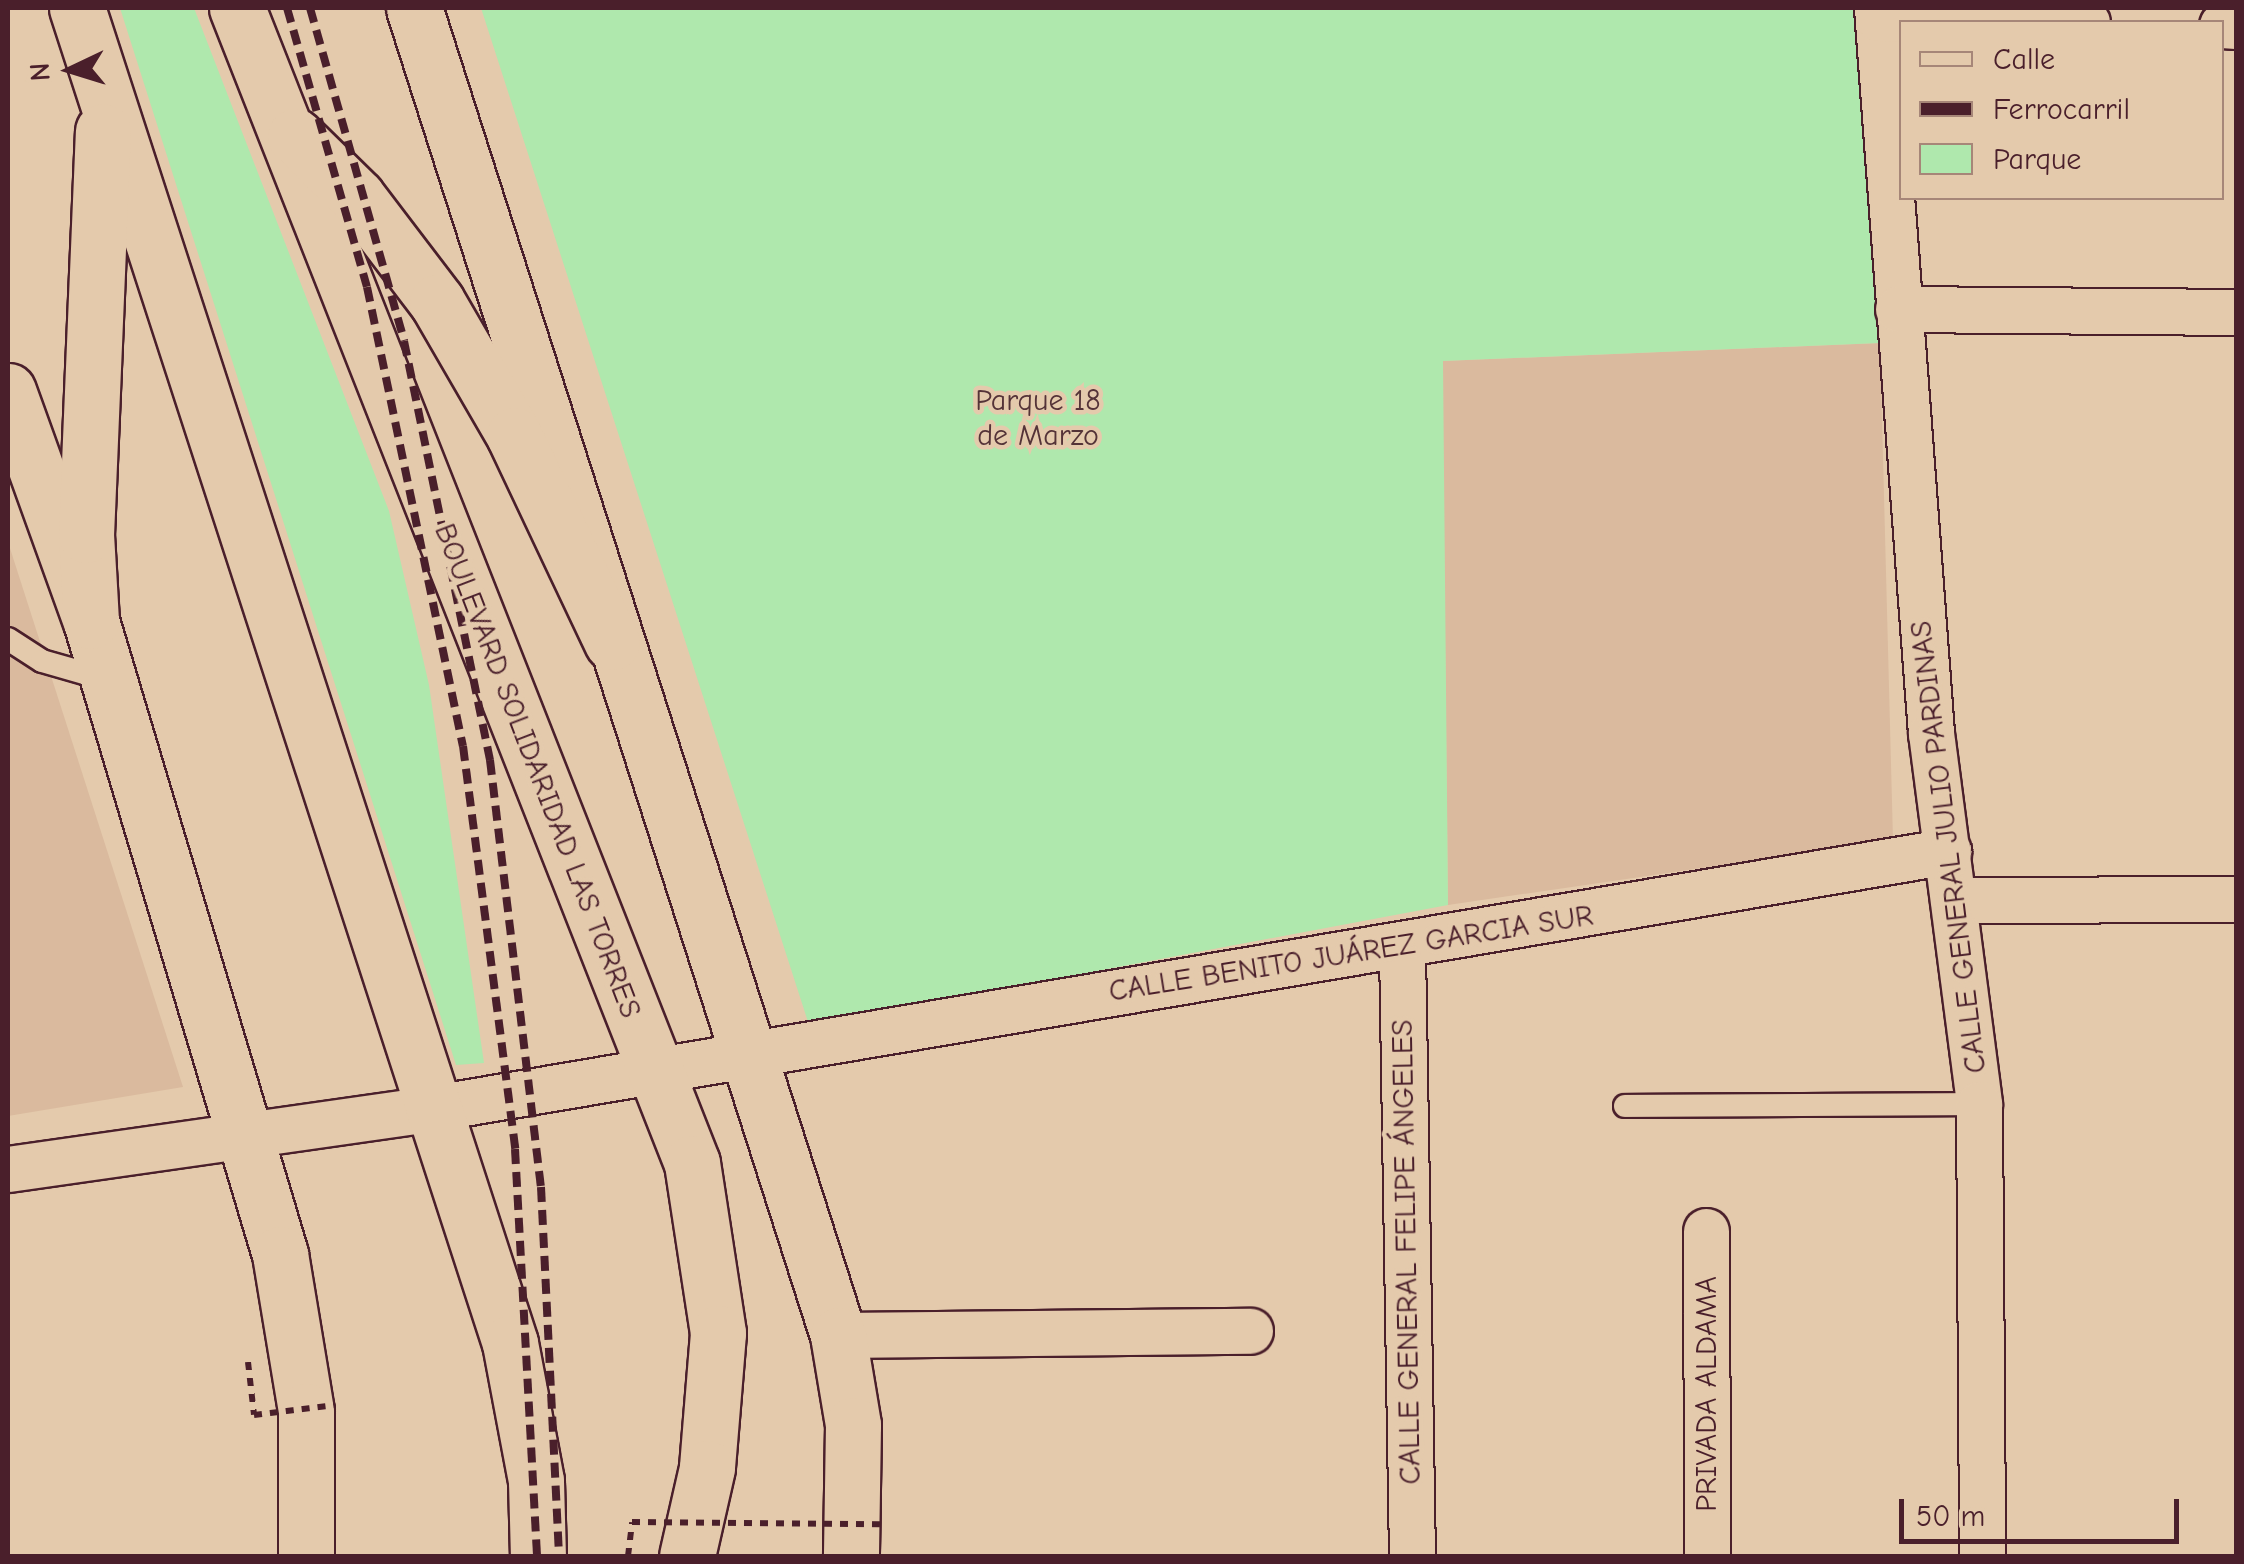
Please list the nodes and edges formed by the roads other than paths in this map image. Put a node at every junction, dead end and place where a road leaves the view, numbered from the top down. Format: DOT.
graph roads {
  1 [pos="77,8"];
  2 [pos="237,8"];
  3 [pos="414,8"];
  4 [pos="1877,13"];
  5 [pos="2040,20"];
  6 [pos="105,92"];
  7 [pos="284,126"];
  8 [pos="1898,309"];
  9 [pos="2236,312"];
  10 [pos="8,391"];
  11 [pos="90,621"];
  12 [pos="8,640"];
  13 [pos="612,642"];
  14 [pos="108,680"];
  15 [pos="1948,851"];
  16 [pos="1956,900"];
  17 [pos="2236,900"];
  18 [pos="1402,948"];
  19 [pos="752,1052"];
  20 [pos="653,1068"];
  21 [pos="1980,1104"];
  22 [pos="1625,1106"];
  23 [pos="428,1109"];
  24 [pos="246,1138"];
  25 [pos="8,1169"];
  26 [pos="1706,1230"];
  27 [pos="1250,1332"];
  28 [pos="838,1335"];
  29 [pos="865,1540"];
  30 [pos="306,1556"];
  31 [pos="538,1556"];
  32 [pos="687,1556"];
  33 [pos="1412,1556"];
  34 [pos="1707,1556"];
  35 [pos="1982,1556"];
  1 -- 6 [label="main road"];
  2 -- 7 [label="main road, BOULEVARD SOLIDARIDAD LAS TORRES"];
  3 -- 13 [label="main road"];
  4 -- 5 [label="street, CALLE GENERAL JULIO PARDINAS"];
  4 -- 8 [label="street, CALLE GENERAL JULIO PARDINAS"];
  6 -- 11 [label="main road"];
  6 -- 23 [label="main road"];
  7 -- 13 [label="main road"];
  7 -- 20 [label="main road, BOULEVARD SOLIDARIDAD LAS TORRES"];
  8 -- 9 [label="street"];
  8 -- 15 [label="street, CALLE GENERAL JULIO PARDINAS"];
  10 -- 11 [label="main road"];
  11 -- 14 [label="main road"];
  12 -- 14 [label="lane"];
  13 -- 19 [label="main road"];
  14 -- 24 [label="main road"];
  15 -- 16 [label="street, CALLE GENERAL JULIO PARDINAS"];
  15 -- 18 [label="street, CALLE BENITO JUÁREZ GARCIA SUR"];
  16 -- 17 [label="street"];
  16 -- 21 [label="street, CALLE GENERAL JULIO PARDINAS"];
  18 -- 19 [label="street, CALLE BENITO JUÁREZ GARCIA SUR"];
  18 -- 33 [label="street, CALLE GENERAL FELIPE ÁNGELES"];
  19 -- 20 [label="street, CALLE BENITO JUÁREZ GARCIA SUR"];
  19 -- 28 [label="main road"];
  20 -- 23 [label="street, CALLE BENITO JUÁREZ GARCIA SUR"];
  20 -- 32 [label="main road, BOULEVARD SOLIDARIDAD LAS TORRES"];
  21 -- 22 [label="lane"];
  21 -- 35 [label="street, CALLE GENERAL JULIO PARDINAS"];
  23 -- 24 [label="street, CALLE BENITO JUÁREZ GARCIA SUR"];
  23 -- 31 [label="main road"];
  24 -- 25 [label="street, CALLE BENITO JUÁREZ GARCIA SUR"];
  24 -- 30 [label="main road"];
  26 -- 34 [label="street, PRIVADA ALDAMA"];
  27 -- 28 [label="street"];
  28 -- 29 [label="main road"];
}
